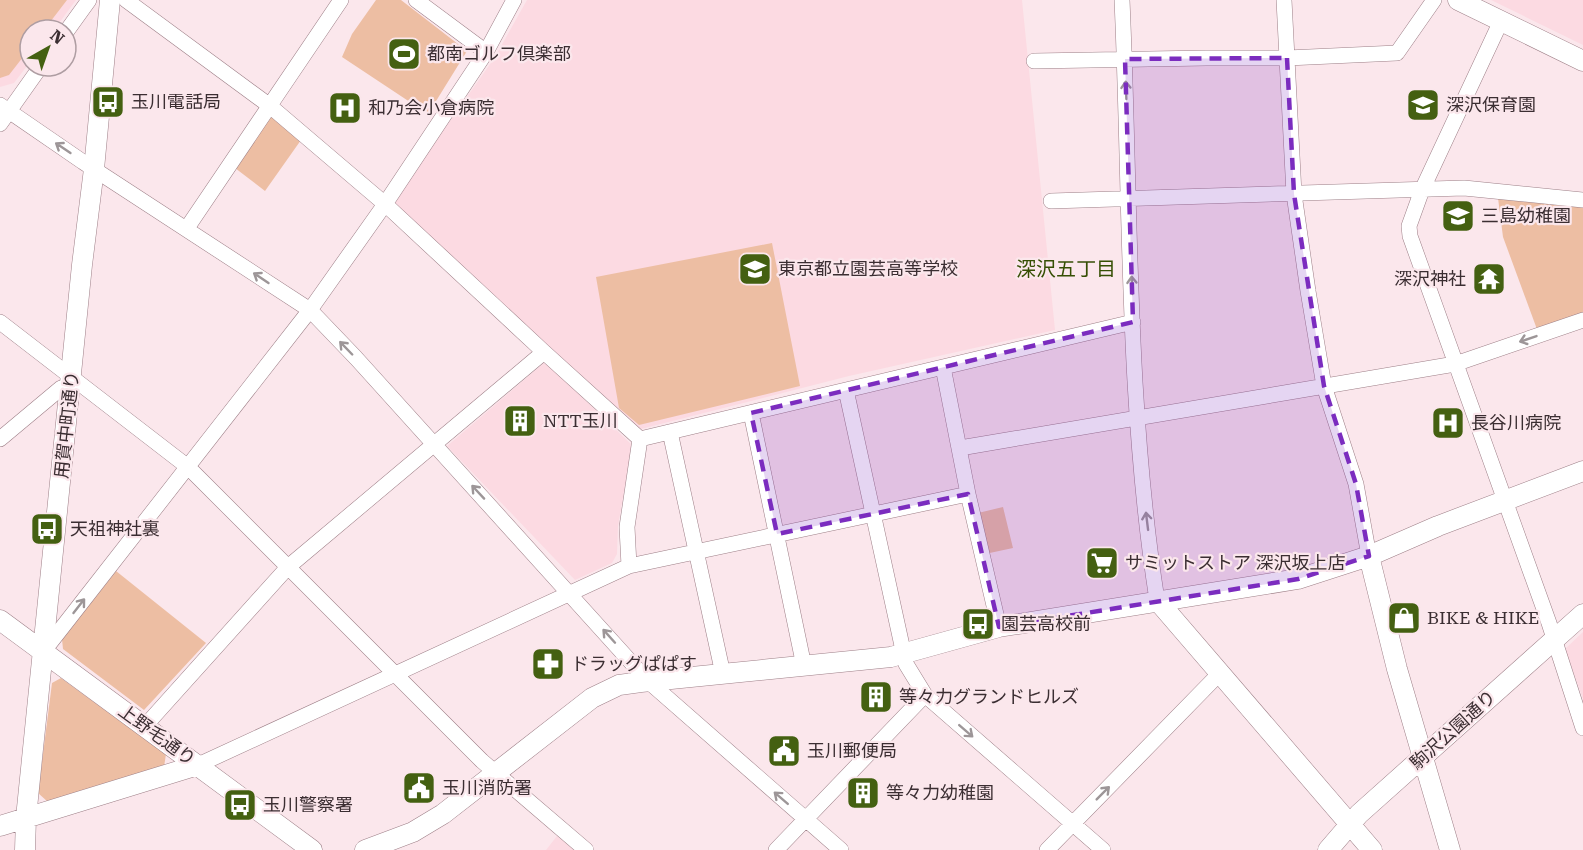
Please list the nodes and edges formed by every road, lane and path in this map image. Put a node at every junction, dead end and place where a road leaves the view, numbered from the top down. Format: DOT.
graph roads {
  1 [pos="89,0"];
  2 [pos="110,0"];
  3 [pos="126,0"];
  4 [pos="341,0"];
  5 [pos="416,0"];
  6 [pos="514,0"];
  7 [pos="1122,0"];
  8 [pos="1284,0"];
  9 [pos="1434,0"];
  10 [pos="1458,0"];
  11 [pos="76,18"];
  12 [pos="1501,21"];
  13 [pos="486,52"];
  14 [pos="1287,58"];
  15 [pos="1125,59"];
  16 [pos="1034,61"];
  17 [pos="1583,61"];
  18 [pos="32,78"];
  19 [pos="270,106"];
  20 [pos="3,114"];
  21 [pos="94,169"];
  22 [pos="1422,190"];
  23 [pos="1294,194"];
  24 [pos="1129,198"];
  25 [pos="1583,200"];
  26 [pos="1052,201"];
  27 [pos="385,204"];
  28 [pos="187,228"];
  29 [pos="310,310"];
  30 [pos="1583,320"];
  31 [pos="0,322"];
  32 [pos="1133,322"];
  33 [pos="544,352"];
  34 [pos="1455,364"];
  35 [pos="943,367"];
  36 [pos="72,383"];
  37 [pos="1324,386"];
  38 [pos="846,390"];
  39 [pos="751,413"];
  40 [pos="1137,418"];
  41 [pos="670,432"];
  42 [pos="0,439"];
  43 [pos="640,439"];
  44 [pos="433,444"];
  45 [pos="960,448"];
  46 [pos="188,467"];
  47 [pos="1583,471"];
  48 [pos="968,494"];
  49 [pos="1505,500"];
  50 [pos="873,514"];
  51 [pos="777,534"];
  52 [pos="696,552"];
  53 [pos="1369,556"];
  54 [pos="629,566"];
  55 [pos="288,567"];
  56 [pos="571,594"];
  57 [pos="1157,600"];
  58 [pos="1583,614"];
  59 [pos="0,620"];
  60 [pos="999,627"];
  61 [pos="1553,640"];
  62 [pos="43,652"];
  63 [pos="904,654"];
  64 [pos="804,666"];
  65 [pos="1220,673"];
  66 [pos="723,674"];
  67 [pos="396,675"];
  68 [pos="648,681"];
  69 [pos="925,695"];
  70 [pos="145,726"];
  71 [pos="1583,728"];
  72 [pos="1423,757"];
  73 [pos="198,765"];
  74 [pos="495,772"];
  75 [pos="26,818"];
  76 [pos="806,819"];
  77 [pos="1073,823"];
  78 [pos="1350,824"];
  79 [pos="0,826"];
  80 [pos="25,850"];
  81 [pos="312,850"];
  82 [pos="365,850"];
  83 [pos="586,850"];
  84 [pos="776,850"];
  85 [pos="842,850"];
  86 [pos="1047,850"];
  87 [pos="1103,850"];
  88 [pos="1328,850"];
  89 [pos="1372,850"];
  90 [pos="1449,850"];
  1 -- 11 [label="street"];
  2 -- 21 [label="street, 用賀中町通り"];
  3 -- 19 [label="street"];
  4 -- 19 [label="street"];
  5 -- 13 [label="street"];
  6 -- 13 [label="street"];
  7 -- 15 [label="street"];
  8 -- 14 [label="street"];
  9 -- 14 [label="street"];
  10 -- 12 [label="street"];
  12 -- 17 [label="street"];
  12 -- 22 [label="street"];
  13 -- 27 [label="street"];
  14 -- 15 [label="street"];
  14 -- 23 [label="street"];
  15 -- 16 [label="street"];
  24 -- 15 [label="street, one-way"];
  18 -- 20 [label="street"];
  19 -- 27 [label="street"];
  19 -- 28 [label="street"];
  21 -- 20 [label="street, one-way"];
  21 -- 28 [label="street"];
  21 -- 36 [label="street, 用賀中町通り"];
  22 -- 23 [label="street"];
  22 -- 25 [label="street"];
  22 -- 34 [label="street"];
  23 -- 24 [label="street"];
  23 -- 37 [label="street"];
  24 -- 26 [label="street"];
  32 -- 24 [label="street, one-way"];
  27 -- 29 [label="street"];
  27 -- 33 [label="street"];
  29 -- 28 [label="street, one-way"];
  44 -- 29 [label="street, one-way"];
  29 -- 46 [label="street"];
  30 -- 34 [label="street, one-way"];
  31 -- 36 [label="street"];
  32 -- 35 [label="street"];
  32 -- 40 [label="street"];
  33 -- 43 [label="street"];
  33 -- 44 [label="street"];
  34 -- 37 [label="street"];
  34 -- 49 [label="street"];
  35 -- 38 [label="street"];
  35 -- 45 [label="street"];
  36 -- 42 [label="street"];
  36 -- 46 [label="street"];
  36 -- 62 [label="street, 用賀中町通り"];
  37 -- 40 [label="street"];
  37 -- 53 [label="street"];
  38 -- 39 [label="street"];
  38 -- 50 [label="street"];
  39 -- 41 [label="street"];
  39 -- 51 [label="street"];
  40 -- 45 [label="street"];
  57 -- 40 [label="street, one-way"];
  41 -- 43 [label="street"];
  41 -- 52 [label="street"];
  43 -- 54 [label="street"];
  44 -- 55 [label="street"];
  56 -- 44 [label="street, one-way"];
  45 -- 48 [label="street"];
  46 -- 55 [label="street"];
  62 -- 46 [label="street, one-way"];
  47 -- 49 [label="street"];
  48 -- 50 [label="street"];
  48 -- 60 [label="street"];
  49 -- 53 [label="street"];
  49 -- 61 [label="street"];
  50 -- 51 [label="street"];
  50 -- 63 [label="street"];
  51 -- 52 [label="street"];
  51 -- 64 [label="street"];
  52 -- 54 [label="street"];
  52 -- 66 [label="street"];
  53 -- 57 [label="street"];
  53 -- 72 [label="street"];
  54 -- 56 [label="street"];
  55 -- 67 [label="street"];
  55 -- 70 [label="street"];
  56 -- 67 [label="street"];
  68 -- 56 [label="street, one-way"];
  57 -- 60 [label="street"];
  57 -- 65 [label="street"];
  58 -- 61 [label="street, 駒沢公園通り"];
  59 -- 62 [label="street, 上野毛通り"];
  60 -- 63 [label="street"];
  61 -- 71 [label="street"];
  61 -- 72 [label="street, 駒沢公園通り"];
  62 -- 70 [label="street, 上野毛通り"];
  62 -- 75 [label="street, 用賀中町通り"];
  63 -- 64 [label="street"];
  63 -- 69 [label="street"];
  64 -- 66 [label="street"];
  77 -- 65 [label="street, one-way"];
  65 -- 78 [label="street"];
  66 -- 68 [label="street"];
  67 -- 73 [label="street"];
  67 -- 74 [label="street"];
  68 -- 74 [label="street"];
  76 -- 68 [label="street, one-way"];
  69 -- 76 [label="street"];
  69 -- 77 [label="street, one-way"];
  70 -- 73 [label="street, 上野毛通り"];
  72 -- 78 [label="street, 駒沢公園通り"];
  72 -- 90 [label="street"];
  73 -- 75 [label="street"];
  73 -- 81 [label="street, 上野毛通り"];
  74 -- 82 [label="street"];
  74 -- 83 [label="street"];
  75 -- 79 [label="street"];
  75 -- 80 [label="street, 用賀中町通り"];
  76 -- 84 [label="street"];
  76 -- 85 [label="street"];
  77 -- 86 [label="street"];
  77 -- 87 [label="street"];
  78 -- 88 [label="street, 駒沢公園通り"];
  78 -- 89 [label="street"];
}
